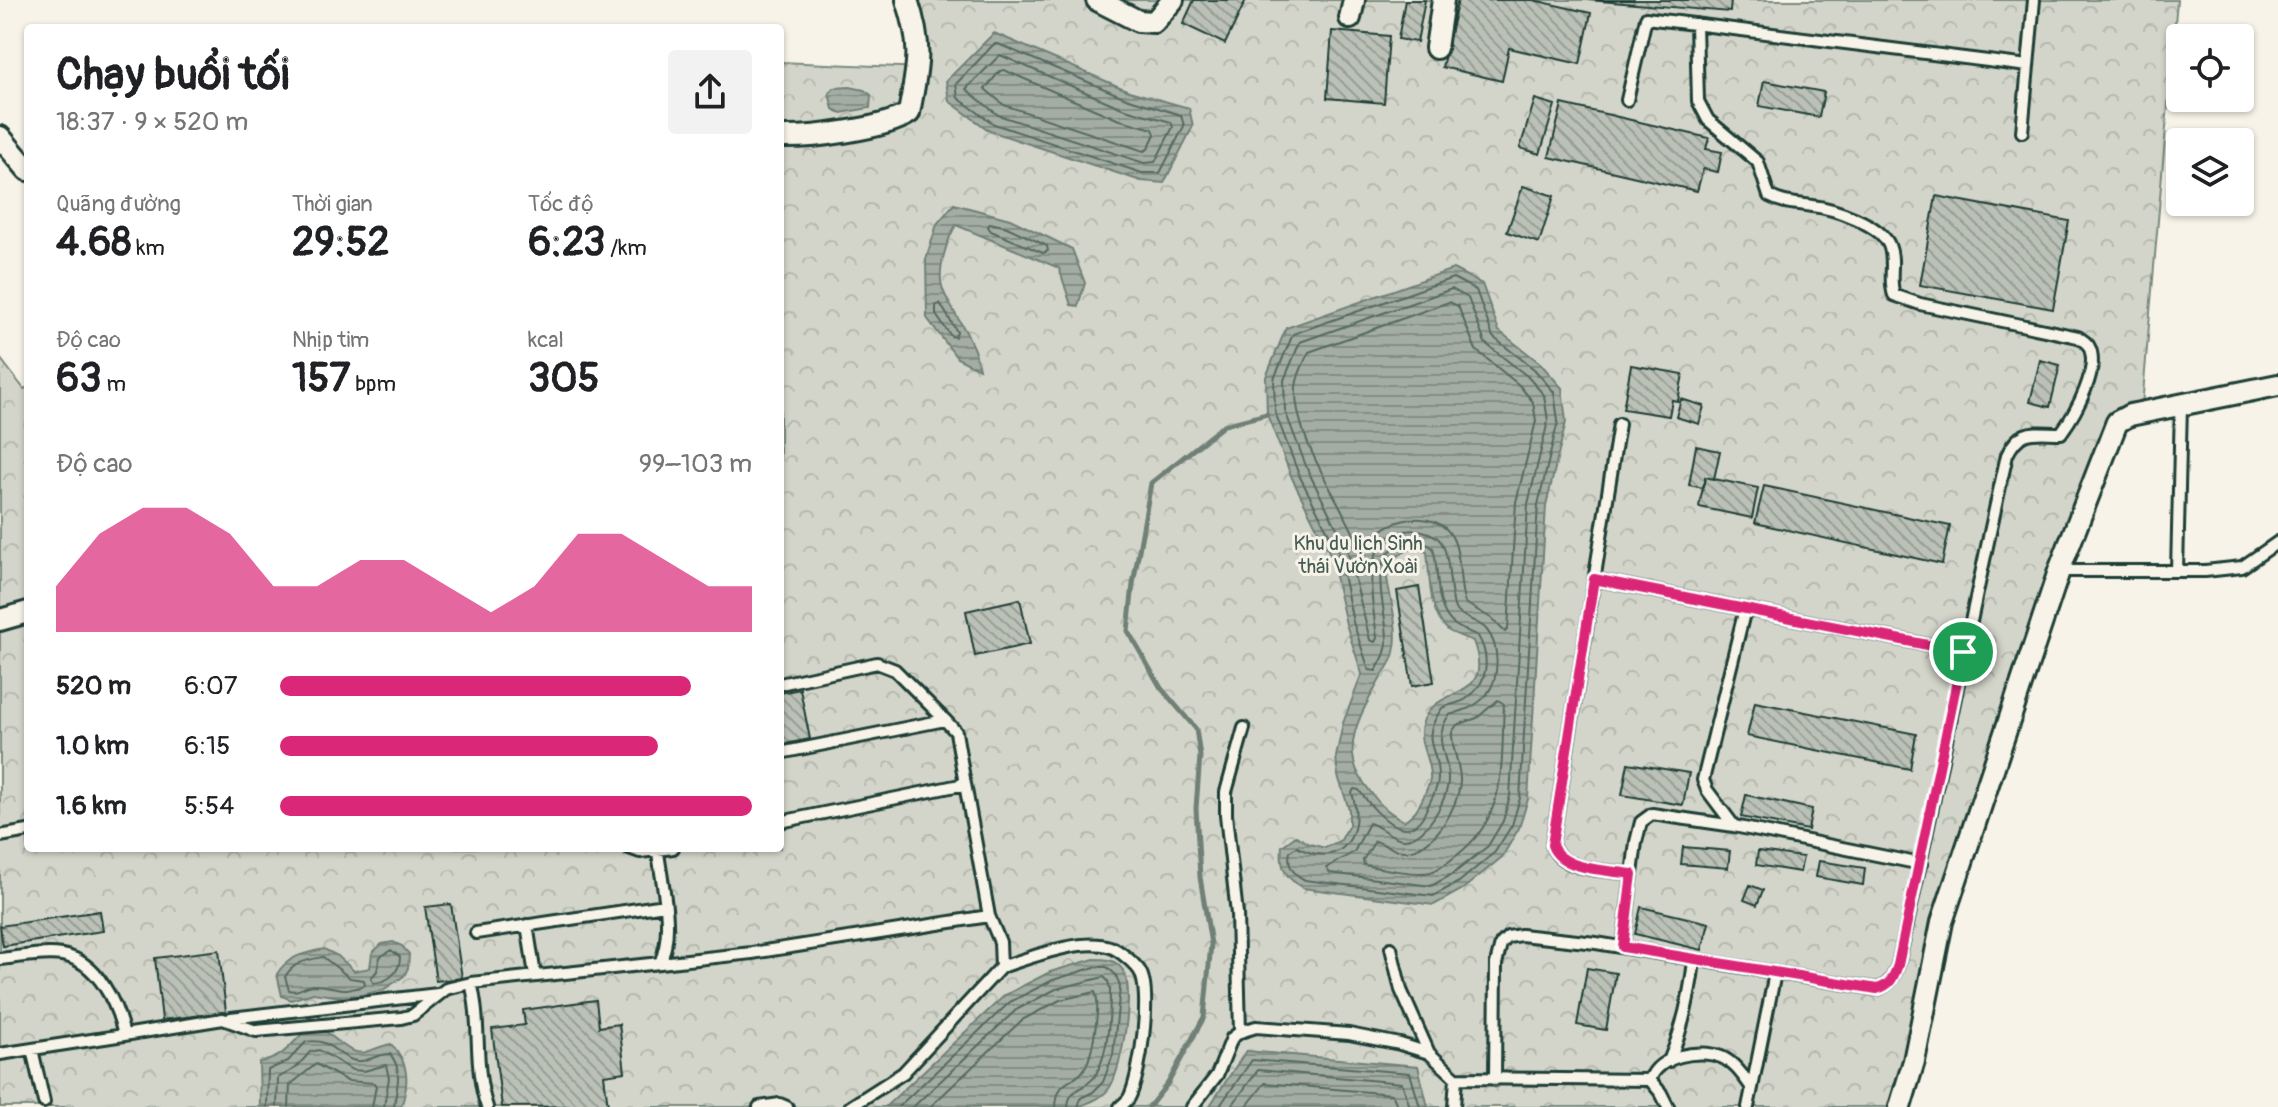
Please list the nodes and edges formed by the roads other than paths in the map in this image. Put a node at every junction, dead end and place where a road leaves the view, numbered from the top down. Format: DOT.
graph roads {
  1 [pos="907,0"];
  2 [pos="1097,0"];
  3 [pos="1173,0"];
  4 [pos="1443,0"];
  5 [pos="2034,0"];
  6 [pos="1696,24"];
  7 [pos="1436,48"];
  8 [pos="2028,66"];
  9 [pos="1627,100"];
  10 [pos="2022,132"];
  11 [pos="0,137"];
  12 [pos="784,137"];
  13 [pos="24,165"];
  14 [pos="2278,385"];
  15 [pos="2181,405"];
  16 [pos="1619,424"];
  17 [pos="2278,542"];
  18 [pos="2059,571"];
  19 [pos="2177,571"];
  20 [pos="1594,579"];
  21 [pos="1745,609"];
  22 [pos="24,613"];
  23 [pos="0,620"];
  24 [pos="1963,652"];
  25 [pos="784,683"];
  26 [pos="945,720"];
  27 [pos="1244,728"];
  28 [pos="784,752"];
  29 [pos="965,784"];
  30 [pos="784,821"];
  31 [pos="1734,826"];
  32 [pos="24,832"];
  33 [pos="0,836"];
  34 [pos="640,852"];
  35 [pos="658,852"];
  36 [pos="1921,864"];
  37 [pos="1632,874"];
  38 [pos="665,905"];
  39 [pos="989,916"];
  40 [pos="527,925"];
  41 [pos="476,933"];
  42 [pos="1623,947"];
  43 [pos="1391,948"];
  44 [pos="0,959"];
  45 [pos="1694,961"];
  46 [pos="660,963"];
  47 [pos="1001,967"];
  48 [pos="1775,973"];
  49 [pos="535,975"];
  50 [pos="471,983"];
  51 [pos="440,994"];
  52 [pos="223,1019"];
  53 [pos="1240,1032"];
  54 [pos="124,1035"];
  55 [pos="32,1049"];
  56 [pos="1429,1053"];
  57 [pos="0,1054"];
  58 [pos="1669,1061"];
  59 [pos="1456,1078"];
  60 [pos="1495,1080"];
  61 [pos="1650,1080"];
  62 [pos="1752,1088"];
  63 [pos="44,1102"];
  64 [pos="487,1107"];
  65 [pos="759,1107"];
  66 [pos="787,1107"];
  67 [pos="850,1107"];
  68 [pos="1120,1107"];
  69 [pos="1192,1107"];
  70 [pos="1454,1107"];
  71 [pos="1668,1107"];
  72 [pos="1748,1107"];
  73 [pos="1900,1107"];
  1 -- 12 [label="street"];
  2 -- 3 [label="street"];
  4 -- 7 [label="street"];
  5 -- 8 [label="lane"];
  6 -- 8 [label="lane"];
  6 -- 9 [label="lane"];
  6 -- 24 [label="lane"];
  8 -- 10 [label="lane"];
  11 -- 13 [label="street"];
  14 -- 15 [label="street"];
  15 -- 18 [label="street"];
  15 -- 19 [label="lane"];
  16 -- 20 [label="lane"];
  17 -- 19 [label="lane"];
  18 -- 19 [label="lane"];
  18 -- 73 [label="street"];
  20 -- 21 [label="lane"];
  20 -- 37 [label="lane"];
  21 -- 24 [label="lane"];
  21 -- 31 [label="lane"];
  22 -- 23 [label="street"];
  24 -- 36 [label="lane"];
  25 -- 26 [label="lane"];
  26 -- 28 [label="lane"];
  26 -- 29 [label="lane"];
  27 -- 53 [label="lane"];
  29 -- 30 [label="lane"];
  29 -- 39 [label="lane"];
  31 -- 36 [label="lane"];
  31 -- 37 [label="lane"];
  32 -- 33 [label="lane"];
  34 -- 35 [label="lane"];
  35 -- 38 [label="lane"];
  36 -- 48 [label="lane"];
  37 -- 42 [label="lane"];
  38 -- 40 [label="lane"];
  38 -- 46 [label="lane"];
  39 -- 46 [label="lane"];
  39 -- 47 [label="lane"];
  40 -- 41 [label="lane"];
  40 -- 49 [label="lane"];
  42 -- 45 [label="lane"];
  42 -- 60 [label="lane"];
  43 -- 56 [label="lane"];
  44 -- 54 [label="lane"];
  45 -- 48 [label="lane"];
  45 -- 58 [label="lane"];
  46 -- 49 [label="lane"];
  47 -- 67 [label="lane"];
  47 -- 68 [label="lane"];
  48 -- 62 [label="lane"];
  49 -- 50 [label="lane"];
  50 -- 51 [label="lane"];
  50 -- 64 [label="lane"];
  51 -- 52 [label="lane"];
  51 -- 52 [label="lane"];
  52 -- 54 [label="lane"];
  53 -- 56 [label="lane"];
  53 -- 69 [label="lane"];
  54 -- 55 [label="lane"];
  55 -- 57 [label="lane"];
  55 -- 63 [label="lane"];
  56 -- 59 [label="lane"];
  58 -- 61 [label="lane"];
  58 -- 62 [label="lane"];
  59 -- 60 [label="lane"];
  59 -- 70 [label="lane"];
  60 -- 61 [label="lane"];
  61 -- 71 [label="lane"];
  62 -- 72 [label="lane"];
  65 -- 66 [label="lane"];
}
